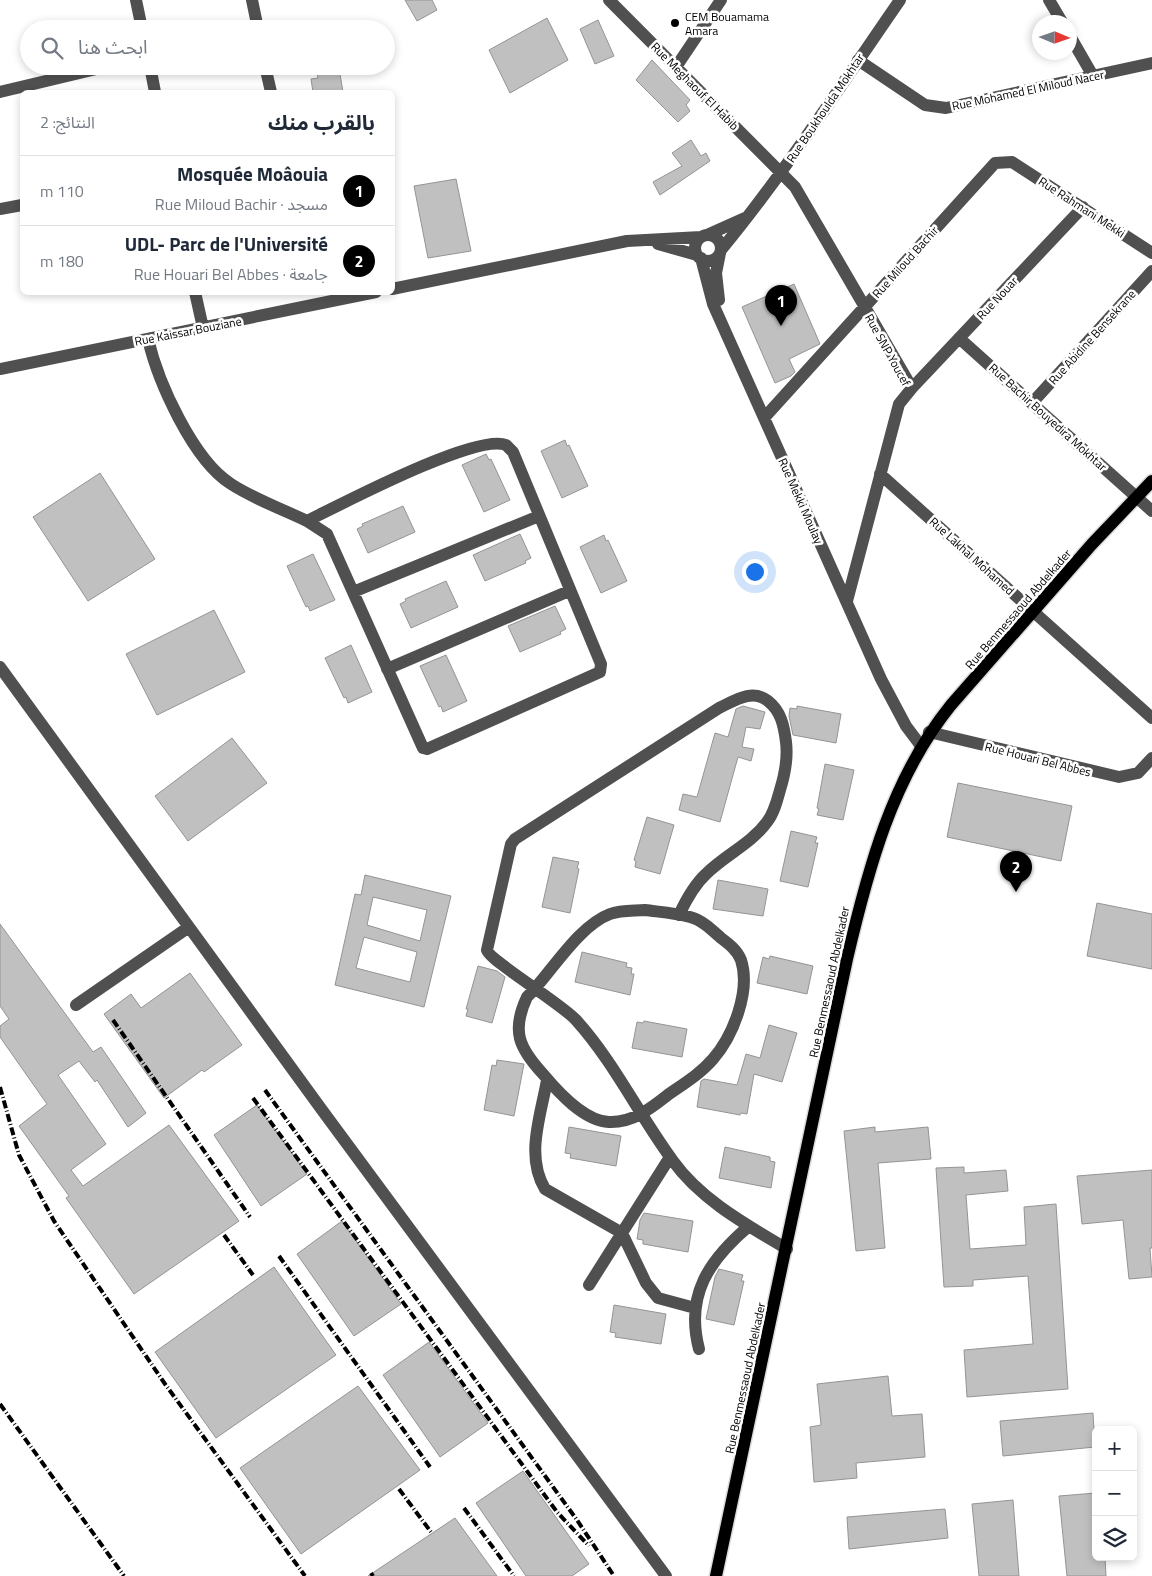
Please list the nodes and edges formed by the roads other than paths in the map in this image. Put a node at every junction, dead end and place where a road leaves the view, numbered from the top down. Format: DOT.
graph roads {
  1 [pos="136,0"];
  2 [pos="252,0"];
  3 [pos="609,0"];
  4 [pos="721,0"];
  5 [pos="900,0"];
  6 [pos="1049,0"];
  7 [pos="1058,15"];
  8 [pos="140,20"];
  9 [pos="256,20"];
  10 [pos="1077,48"];
  11 [pos="858,60"];
  12 [pos="1152,63"];
  13 [pos="676,67"];
  14 [pos="71,75"];
  15 [pos="152,75"];
  16 [pos="267,75"];
  17 [pos="1093,76"];
  18 [pos="155,90"];
  19 [pos="270,90"];
  20 [pos="0,92"];
  21 [pos="1012,162"];
  22 [pos="781,172"];
  23 [pos="20,205"];
  24 [pos="1083,207"];
  25 [pos="0,209"];
  26 [pos="749,216"];
  27 [pos="704,236"];
  28 [pos="644,240"];
  29 [pos="720,252"];
  30 [pos="1152,253"];
  31 [pos="699,256"];
  32 [pos="1152,271"];
  33 [pos="395,288"];
  34 [pos="197,295"];
  35 [pos="310,295"];
  36 [pos="362,295"];
  37 [pos="312,306"];
  38 [pos="864,308"];
  39 [pos="722,322"];
  40 [pos="203,328"];
  41 [pos="959,338"];
  42 [pos="148,339"];
  43 [pos="0,369"];
  44 [pos="912,388"];
  45 [pos="1032,403"];
  46 [pos="764,418"];
  47 [pos="880,474"];
  48 [pos="1152,481"];
  49 [pos="1137,497"];
  50 [pos="1152,511"];
  51 [pos="539,516"];
  52 [pos="307,521"];
  53 [pos="569,591"];
  54 [pos="353,592"];
  55 [pos="846,601"];
  56 [pos="1034,612"];
  57 [pos="0,668"];
  58 [pos="387,669"];
  59 [pos="1152,718"];
  60 [pos="929,732"];
  61 [pos="921,746"];
  62 [pos="1149,762"];
  63 [pos="680,915"];
  64 [pos="189,927"];
  65 [pos="536,988"];
  66 [pos="76,1005"];
  67 [pos="547,1080"];
  68 [pos="641,1114"];
  69 [pos="670,1157"];
  70 [pos="749,1226"];
  71 [pos="622,1233"];
  72 [pos="787,1249"];
  73 [pos="589,1285"];
  74 [pos="695,1308"];
  75 [pos="699,1349"];
  76 [pos="666,1576"];
  77 [pos="716,1576"];
  1 -- 8 [label="street"];
  2 -- 9 [label="street"];
  3 -- 13 [label="street, Rue Meghaouf El Habib"];
  4 -- 13 [label="street"];
  5 -- 11 [label="street, Rue Boukhoulda Mokhtar"];
  6 -- 7 [label="street"];
  10 -- 17 [label="street"];
  11 -- 17 [label="street, Rue Mohamed El Miloud Nacer"];
  11 -- 22 [label="street, Rue Boukhoulda Mokhtar"];
  12 -- 17 [label="street, Rue Mohamed El Miloud Nacer"];
  13 -- 22 [label="street, Rue Meghaouf El Habib"];
  14 -- 20 [label="street"];
  15 -- 18 [label="street"];
  16 -- 19 [label="street"];
  21 -- 24 [label="street, Rue Rahmani Mekki"];
  21 -- 38 [label="street, Rue Miloud Bachir"];
  22 -- 26 [label="street, Rue Boukhoulda Mokhtar"];
  22 -- 38 [label="street, Rue SNP Youcef"];
  23 -- 25 [label="street"];
  24 -- 30 [label="street, Rue Rahmani Mekki"];
  24 -- 41 [label="street, Rue Nouar"];
  26 -- 27 [label="street"];
  26 -- 29 [label="street, Rue Boukhoulda Mokhtar"];
  27 -- 28 [label="street"];
  27 -- 29 [label="street"];
  27 -- 31 [label="street"];
  28 -- 31 [label="street"];
  28 -- 33 [label="street"];
  29 -- 31 [label="street"];
  29 -- 39 [label="street"];
  31 -- 39 [label="street"];
  32 -- 45 [label="street, Rue Abidine Bensekrane"];
  34 -- 40 [label="street"];
  35 -- 37 [label="street"];
  36 -- 37 [label="street, Rue Kaissar Bouziane"];
  37 -- 40 [label="street, Rue Kaissar Bouziane"];
  38 -- 44 [label="street, Rue SNP Youcef"];
  38 -- 46 [label="street, Rue Miloud Bachir"];
  39 -- 46 [label="street, Rue Mekki Moulay"];
  40 -- 42 [label="street, Rue Kaissar Bouziane"];
  41 -- 44 [label="street, Rue Nouar"];
  41 -- 45 [label="street, Rue Bachir Bouyedira Mokhtar"];
  42 -- 43 [label="street, Rue Kaissar Bouziane"];
  42 -- 52 [label="street"];
  44 -- 47 [label="street, Rue SNP Youcef"];
  45 -- 49 [label="street, Rue Bachir Bouyedira Mokhtar"];
  46 -- 55 [label="street, Rue Mekki Moulay"];
  47 -- 55 [label="street, Rue SNP Youcef"];
  47 -- 56 [label="street, Rue Lakhal Mohamed"];
  48 -- 49 [label="main road, Rue Benmessaoud Abdelkader"];
  49 -- 50 [label="street, Rue Bachir Bouyedira Mokhtar"];
  49 -- 56 [label="main road, Rue Benmessaoud Abdelkader"];
  51 -- 52 [label="street"];
  51 -- 53 [label="street"];
  51 -- 54 [label="street"];
  52 -- 54 [label="street"];
  53 -- 58 [label="street"];
  53 -- 58 [label="street"];
  54 -- 58 [label="street"];
  55 -- 61 [label="street, Rue Mekki Moulay"];
  56 -- 59 [label="street, Rue Lakhal Mohamed"];
  56 -- 60 [label="main road, Rue Benmessaoud Abdelkader"];
  57 -- 64 [label="street"];
  60 -- 61 [label="main road, Rue Benmessaoud Abdelkader"];
  60 -- 62 [label="street, Rue Houari Bel Abbes"];
  61 -- 72 [label="main road, Rue Benmessaoud Abdelkader"];
  63 -- 65 [label="street"];
  63 -- 65 [label="street"];
  63 -- 68 [label="street"];
  64 -- 66 [label="street"];
  64 -- 76 [label="street"];
  65 -- 67 [label="street"];
  65 -- 68 [label="street"];
  67 -- 68 [label="street"];
  67 -- 71 [label="street"];
  68 -- 69 [label="street"];
  69 -- 70 [label="street"];
  69 -- 71 [label="street"];
  70 -- 72 [label="street"];
  70 -- 74 [label="street"];
  71 -- 73 [label="street"];
  71 -- 74 [label="street"];
  72 -- 77 [label="main road, Rue Benmessaoud Abdelkader"];
  74 -- 75 [label="street"];
}
